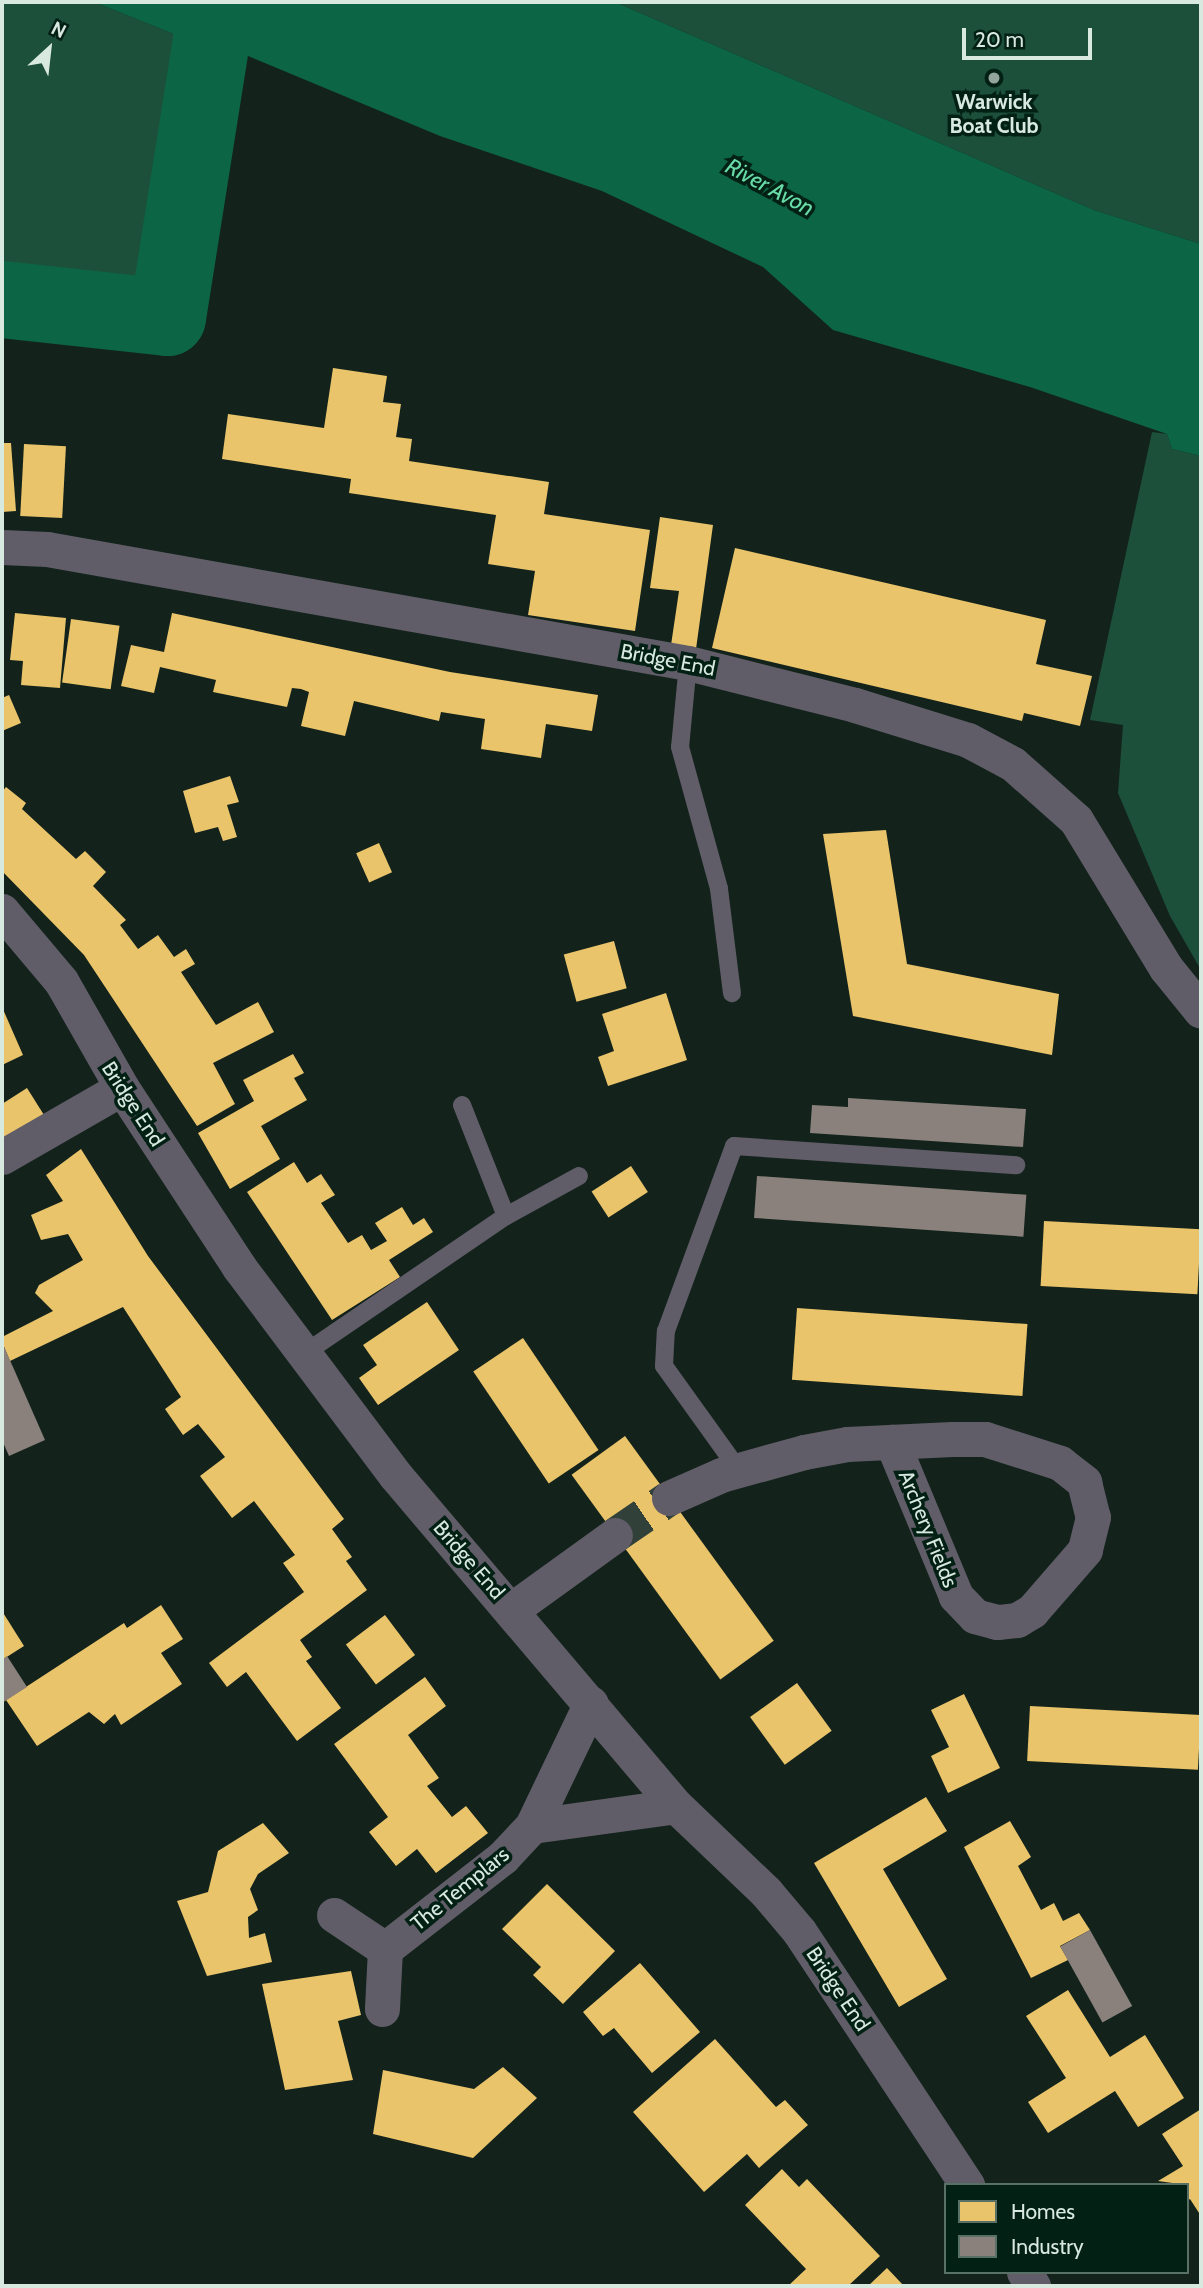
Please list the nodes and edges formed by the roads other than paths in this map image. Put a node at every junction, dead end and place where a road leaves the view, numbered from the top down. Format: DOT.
graph roads {
  1 [pos="2,547"];
  2 [pos="688,663"];
  3 [pos="2,911"];
  4 [pos="732,993"];
  5 [pos="1201,1011"];
  6 [pos="122,1088"];
  7 [pos="463,1105"];
  8 [pos="2,1157"];
  9 [pos="1016,1165"];
  10 [pos="579,1176"];
  11 [pos="506,1216"];
  12 [pos="305,1353"];
  13 [pos="892,1442"];
  14 [pos="737,1469"];
  15 [pos="669,1498"];
  16 [pos="615,1535"];
  17 [pos="512,1610"];
  18 [pos="591,1703"];
  19 [pos="676,1806"];
  20 [pos="532,1826"];
  21 [pos="334,1915"];
  22 [pos="385,1949"];
  23 [pos="382,2009"];
  24 [pos="966,2183"];
  1 -- 2 [label="street, Bridge End"];
  2 -- 4 [label="lane"];
  2 -- 5 [label="street, Bridge End"];
  3 -- 6 [label="street, Bridge End"];
  6 -- 8 [label="street"];
  6 -- 12 [label="street, Bridge End"];
  7 -- 11 [label="lane"];
  9 -- 14 [label="lane"];
  10 -- 11 [label="lane"];
  11 -- 12 [label="lane"];
  12 -- 17 [label="street, Bridge End"];
  13 -- 13 [label="street, Archery Fields"];
  13 -- 14 [label="street, Archery Fields"];
  14 -- 15 [label="street, Archery Fields"];
  16 -- 17 [label="street"];
  17 -- 18 [label="street, Bridge End"];
  18 -- 19 [label="street, Bridge End"];
  18 -- 20 [label="street, The Templars"];
  19 -- 20 [label="street"];
  19 -- 24 [label="street, Bridge End"];
  20 -- 22 [label="street, The Templars"];
  21 -- 22 [label="street"];
  22 -- 23 [label="street"];
}
